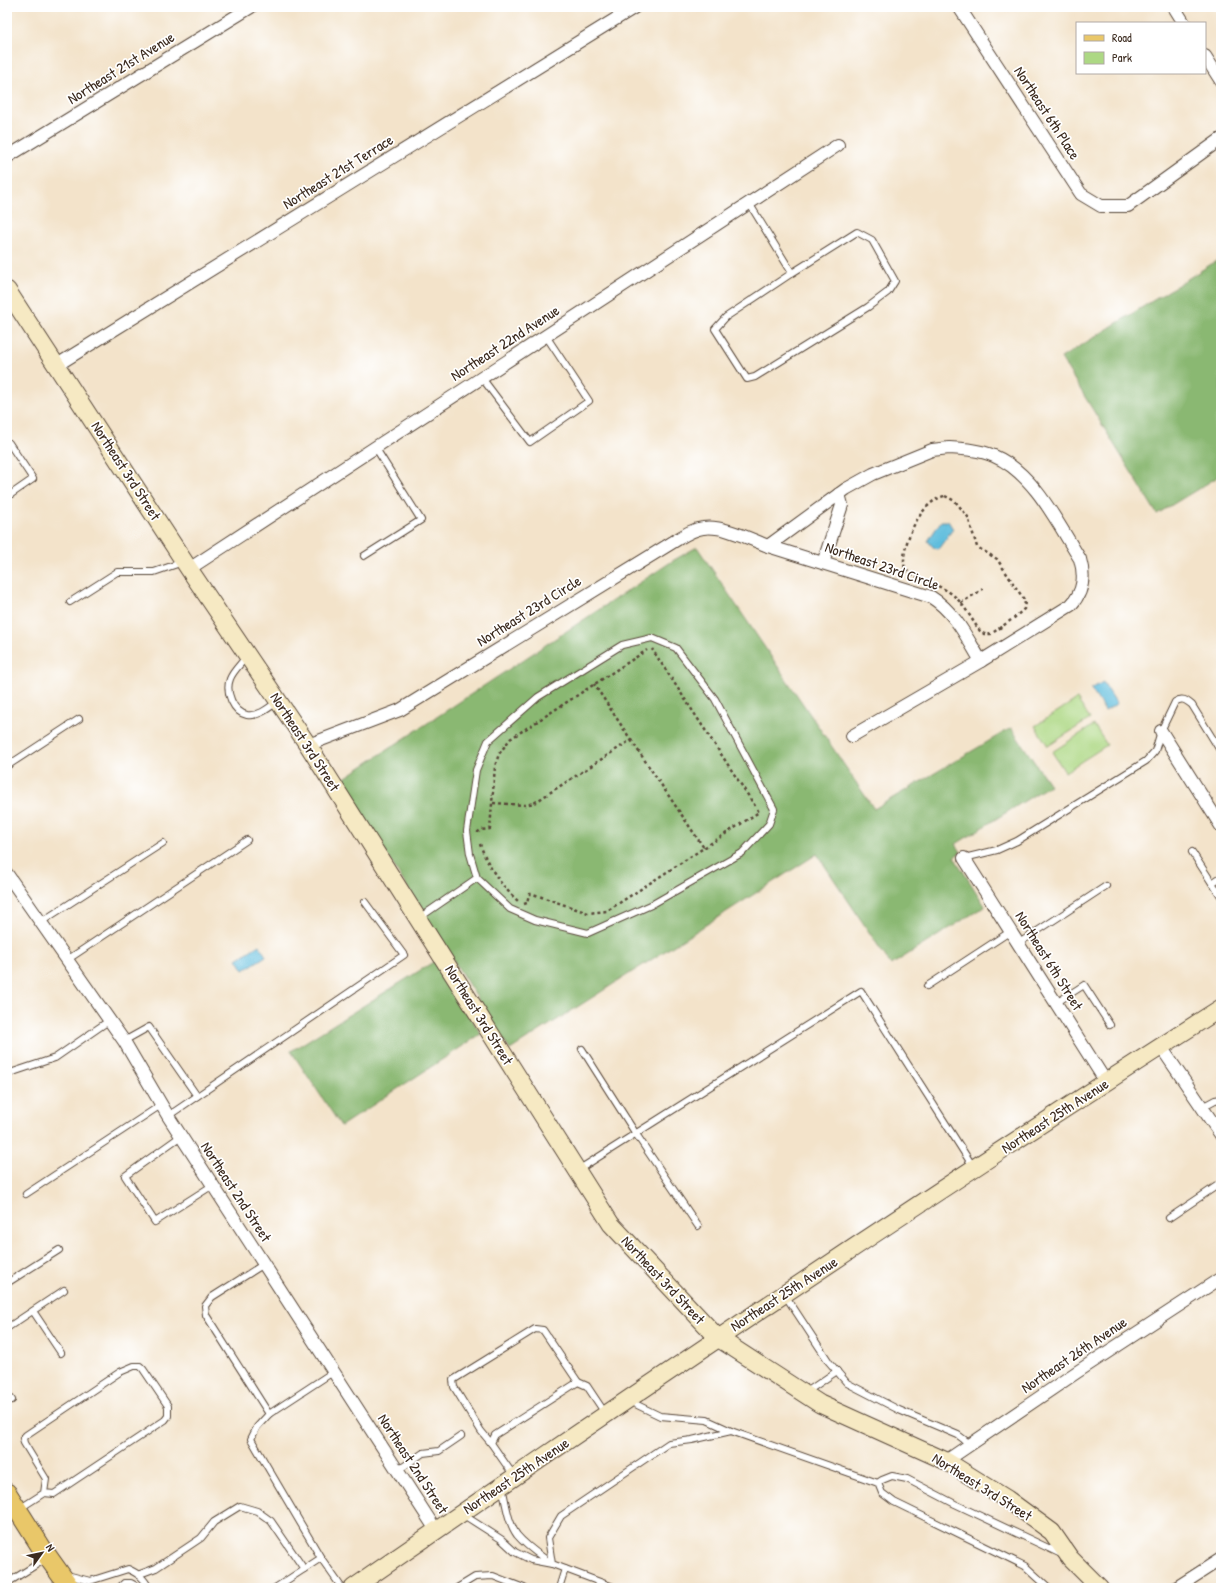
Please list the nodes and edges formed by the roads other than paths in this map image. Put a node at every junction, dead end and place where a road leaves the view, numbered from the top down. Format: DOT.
graph roads {
  1 [pos="251,7"];
  2 [pos="635,7"];
  3 [pos="959,7"];
  4 [pos="1174,7"];
  5 [pos="1183,22"];
  6 [pos="1206,58"];
  7 [pos="1221,81"];
  8 [pos="1221,139"];
  9 [pos="838,145"];
  10 [pos="7,157"];
  11 [pos="749,203"];
  12 [pos="792,273"];
  13 [pos="7,290"];
  14 [pos="546,336"];
  15 [pos="57,365"];
  16 [pos="482,378"];
  17 [pos="9,443"];
  18 [pos="375,448"];
  19 [pos="839,494"];
  20 [pos="7,497"];
  21 [pos="768,546"];
  22 [pos="364,556"];
  23 [pos="823,563"];
  24 [pos="187,565"];
  25 [pos="70,602"];
  26 [pos="248,655"];
  27 [pos="981,661"];
  28 [pos="278,701"];
  29 [pos="79,719"];
  30 [pos="1161,731"];
  31 [pos="852,736"];
  32 [pos="308,745"];
  33 [pos="1221,752"];
  34 [pos="7,766"];
  35 [pos="1221,826"];
  36 [pos="247,840"];
  37 [pos="163,843"];
  38 [pos="1192,852"];
  39 [pos="964,858"];
  40 [pos="7,874"];
  41 [pos="1221,877"];
  42 [pos="478,878"];
  43 [pos="1212,883"];
  44 [pos="1106,886"];
  45 [pos="1221,896"];
  46 [pos="365,902"];
  47 [pos="418,919"];
  48 [pos="41,922"];
  49 [pos="1011,931"];
  50 [pos="1019,943"];
  51 [pos="67,960"];
  52 [pos="927,986"];
  53 [pos="1056,1003"];
  54 [pos="1221,1008"];
  55 [pos="110,1020"];
  56 [pos="1110,1025"];
  57 [pos="124,1041"];
  58 [pos="1161,1047"];
  59 [pos="582,1049"];
  60 [pos="7,1074"];
  61 [pos="1106,1082"];
  62 [pos="196,1096"];
  63 [pos="1221,1099"];
  64 [pos="161,1104"];
  65 [pos="1202,1108"];
  66 [pos="168,1116"];
  67 [pos="636,1134"];
  68 [pos="1221,1135"];
  69 [pos="181,1136"];
  70 [pos="974,1169"];
  71 [pos="577,1171"];
  72 [pos="1221,1183"];
  73 [pos="213,1186"];
  74 [pos="26,1194"];
  75 [pos="1169,1218"];
  76 [pos="698,1226"];
  77 [pos="60,1250"];
  78 [pos="264,1264"];
  79 [pos="1221,1278"];
  80 [pos="7,1283"];
  81 [pos="64,1290"];
  82 [pos="784,1294"];
  83 [pos="33,1311"];
  84 [pos="7,1328"];
  85 [pos="718,1338"];
  86 [pos="62,1353"];
  87 [pos="837,1371"];
  88 [pos="334,1372"];
  89 [pos="578,1382"];
  90 [pos="7,1393"];
  91 [pos="804,1394"];
  92 [pos="12,1400"];
  93 [pos="628,1400"];
  94 [pos="269,1414"];
  95 [pos="606,1415"];
  96 [pos="731,1430"];
  97 [pos="461,1436"];
  98 [pos="491,1443"];
  99 [pos="970,1444"];
  100 [pos="946,1461"];
  101 [pos="397,1471"];
  102 [pos="508,1481"];
  103 [pos="878,1483"];
  104 [pos="44,1493"];
  105 [pos="11,1501"];
  106 [pos="461,1513"];
  107 [pos="436,1530"];
  108 [pos="48,1557"];
  109 [pos="321,1558"];
  110 [pos="1070,1558"];
  111 [pos="1221,1559"];
  112 [pos="552,1564"];
  113 [pos="304,1568"];
  114 [pos="566,1569"];
  115 [pos="140,1574"];
  116 [pos="65,1581"];
  117 [pos="7,1583"];
  118 [pos="119,1588"];
  119 [pos="140,1588"];
  120 [pos="149,1588"];
  121 [pos="275,1588"];
  122 [pos="342,1588"];
  123 [pos="354,1588"];
  124 [pos="457,1588"];
  125 [pos="524,1588"];
  126 [pos="559,1588"];
  127 [pos="616,1588"];
  128 [pos="1049,1588"];
  129 [pos="1100,1588"];
  130 [pos="1176,1588"];
  1 -- 10 [label="street, Northeast 21st Avenue"];
  2 -- 15 [label="street, Northeast 21st Terrace"];
  3 -- 8 [label="street, Northeast 6th Place"];
  4 -- 5 [label="street"];
  6 -- 7 [label="street"];
  9 -- 11 [label="street, Northeast 22nd Avenue"];
  11 -- 12 [label="lane"];
  11 -- 14 [label="street, Northeast 22nd Avenue"];
  12 -- 12 [label="lane"];
  13 -- 15 [label="street, Northeast 3rd Street"];
  14 -- 16 [label="street, Northeast 22nd Avenue"];
  14 -- 16 [label="lane"];
  15 -- 24 [label="street, Northeast 3rd Street"];
  16 -- 18 [label="street, Northeast 22nd Avenue"];
  17 -- 20 [label="lane"];
  18 -- 22 [label="lane"];
  18 -- 24 [label="street, Northeast 22nd Avenue"];
  19 -- 21 [label="street"];
  19 -- 23 [label="street"];
  19 -- 27 [label="street"];
  21 -- 23 [label="street, Northeast 23rd Circle"];
  21 -- 32 [label="street, Northeast 23rd Circle"];
  23 -- 27 [label="street, Northeast 23rd Circle"];
  24 -- 25 [label="lane"];
  24 -- 26 [label="street, Northeast 3rd Street"];
  26 -- 28 [label="street, Northeast 3rd Street"];
  26 -- 28 [label="lane"];
  27 -- 31 [label="street"];
  28 -- 32 [label="street, Northeast 3rd Street"];
  29 -- 34 [label="lane"];
  30 -- 33 [label="lane"];
  30 -- 35 [label="street"];
  30 -- 39 [label="lane"];
  32 -- 47 [label="street, Northeast 3rd Street"];
  36 -- 51 [label="lane"];
  37 -- 48 [label="lane"];
  38 -- 43 [label="lane"];
  39 -- 49 [label="street, Northeast 6th Street"];
  40 -- 48 [label="street, Northeast 2nd Street"];
  41 -- 43 [label="lane"];
  42 -- 42 [label="lane"];
  42 -- 47 [label="lane"];
  43 -- 45 [label="lane"];
  44 -- 50 [label="lane"];
  46 -- 62 [label="lane"];
  47 -- 71 [label="street, Northeast 3rd Street"];
  48 -- 51 [label="street, Northeast 2nd Street"];
  49 -- 50 [label="street, Northeast 6th Street"];
  49 -- 52 [label="lane"];
  50 -- 53 [label="street, Northeast 6th Street"];
  51 -- 55 [label="street, Northeast 2nd Street"];
  53 -- 56 [label="lane"];
  53 -- 61 [label="street, Northeast 6th Street"];
  54 -- 58 [label="street, Northeast 25th Avenue"];
  55 -- 57 [label="street, Northeast 2nd Street"];
  55 -- 60 [label="lane"];
  57 -- 62 [label="lane"];
  57 -- 64 [label="street, Northeast 2nd Street"];
  58 -- 61 [label="street, Northeast 25th Avenue"];
  58 -- 65 [label="street"];
  59 -- 67 [label="lane"];
  61 -- 70 [label="street, Northeast 25th Avenue"];
  62 -- 66 [label="lane"];
  63 -- 65 [label="lane"];
  64 -- 66 [label="street, Northeast 2nd Street"];
  64 -- 74 [label="lane"];
  65 -- 68 [label="street"];
  66 -- 69 [label="street, Northeast 2nd Street"];
  67 -- 70 [label="lane"];
  67 -- 71 [label="lane"];
  67 -- 76 [label="lane"];
  69 -- 73 [label="street, Northeast 2nd Street"];
  69 -- 73 [label="lane"];
  70 -- 82 [label="street, Northeast 25th Avenue"];
  71 -- 85 [label="street, Northeast 3rd Street"];
  72 -- 75 [label="lane"];
  73 -- 78 [label="street, Northeast 2nd Street"];
  77 -- 80 [label="lane"];
  78 -- 88 [label="street, Northeast 2nd Street"];
  78 -- 94 [label="lane"];
  79 -- 99 [label="street, Northeast 26th Avenue"];
  81 -- 83 [label="lane"];
  82 -- 85 [label="street, Northeast 25th Avenue"];
  82 -- 87 [label="lane"];
  83 -- 84 [label="lane"];
  83 -- 86 [label="lane"];
  85 -- 91 [label="street, Northeast 3rd Street"];
  85 -- 93 [label="street, Northeast 25th Avenue"];
  87 -- 91 [label="lane"];
  87 -- 99 [label="lane"];
  88 -- 94 [label="lane"];
  88 -- 101 [label="street, Northeast 2nd Street"];
  89 -- 95 [label="lane"];
  89 -- 98 [label="lane"];
  89 -- 98 [label="lane"];
  90 -- 92 [label="lane"];
  91 -- 100 [label="street, Northeast 3rd Street"];
  93 -- 95 [label="street, Northeast 25th Avenue"];
  93 -- 96 [label="lane"];
  94 -- 109 [label="lane"];
  95 -- 102 [label="street, Northeast 25th Avenue"];
  96 -- 103 [label="lane"];
  96 -- 112 [label="lane"];
  97 -- 101 [label="lane"];
  98 -- 102 [label="lane"];
  99 -- 100 [label="street, Northeast 26th Avenue"];
  100 -- 110 [label="street, Northeast 3rd Street"];
  101 -- 107 [label="street, Northeast 2nd Street"];
  102 -- 106 [label="street, Northeast 25th Avenue"];
  102 -- 112 [label="lane"];
  103 -- 110 [label="lane"];
  103 -- 128 [label="lane"];
  104 -- 104 [label="lane"];
  104 -- 105 [label="lane"];
  105 -- 108 [label="main road"];
  106 -- 107 [label="street, Northeast 25th Avenue"];
  106 -- 112 [label="lane"];
  107 -- 123 [label="street, Northeast 25th Avenue"];
  108 -- 116 [label="main road"];
  108 -- 117 [label="lane"];
  109 -- 113 [label="lane"];
  109 -- 122 [label="lane"];
  110 -- 129 [label="street, Northeast 3rd Street"];
  111 -- 130 [label="street"];
  112 -- 114 [label="lane"];
  113 -- 115 [label="lane"];
  113 -- 121 [label="lane"];
  114 -- 126 [label="lane"];
  114 -- 127 [label="lane"];
  115 -- 116 [label="lane"];
  115 -- 120 [label="lane"];
  118 -- 119 [label="lane"];
  124 -- 125 [label="lane"];
}
